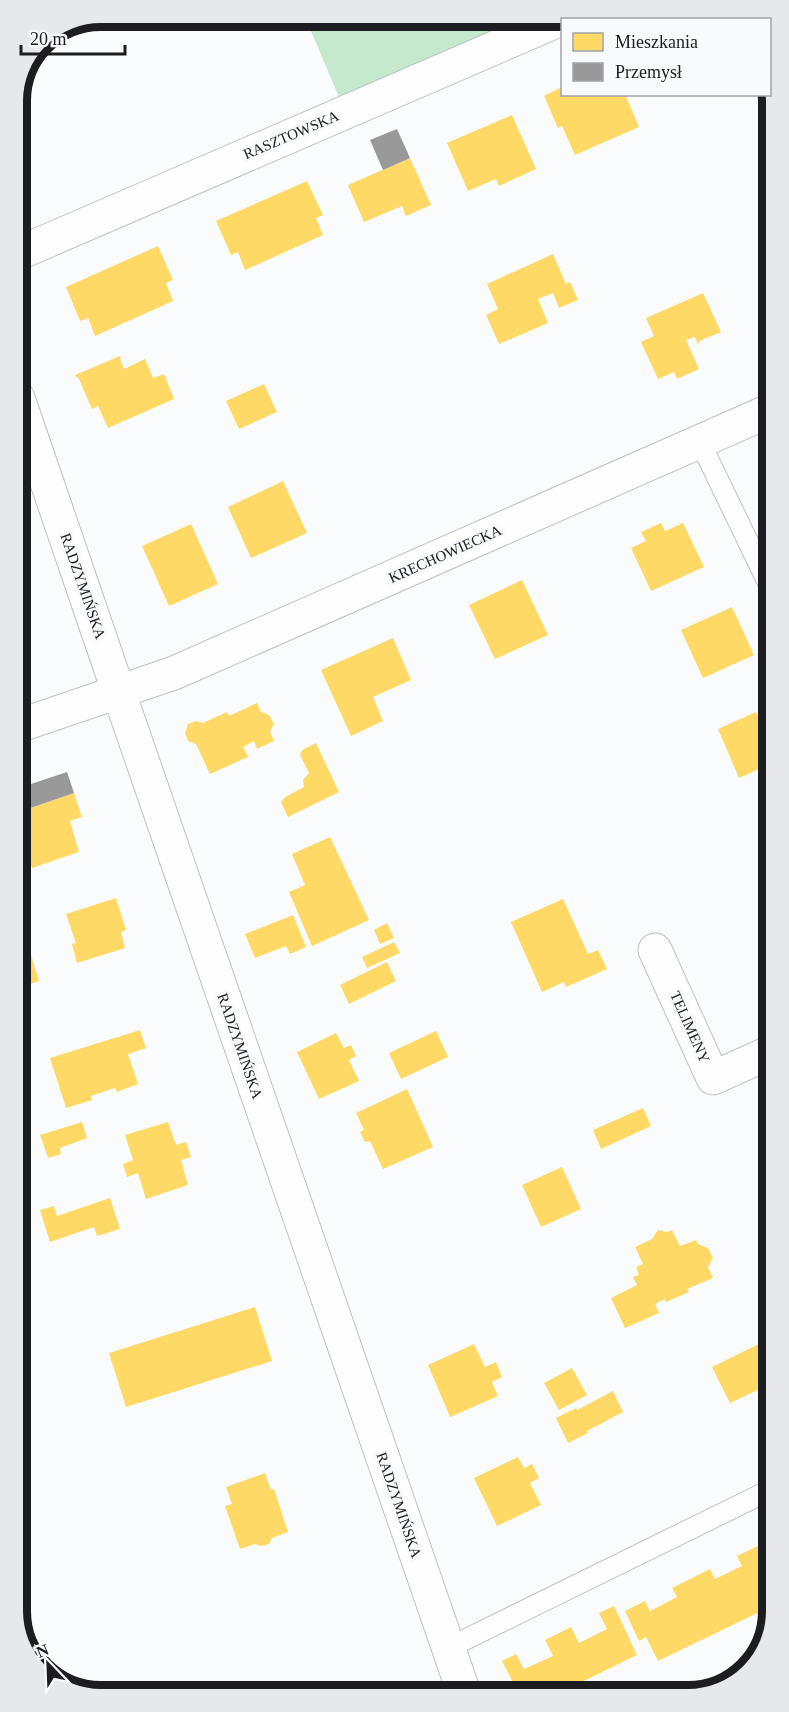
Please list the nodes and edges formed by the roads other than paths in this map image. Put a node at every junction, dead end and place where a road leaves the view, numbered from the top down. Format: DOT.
graph roads {
  1 [pos="543,27"];
  2 [pos="27,250"];
  3 [pos="762,414"];
  4 [pos="27,424"];
  5 [pos="700,442"];
  6 [pos="762,569"];
  7 [pos="119,693"];
  8 [pos="27,723"];
  9 [pos="655,950"];
  10 [pos="762,1056"];
  11 [pos="762,1494"];
  12 [pos="448,1648"];
  13 [pos="461,1685"];
  1 -- 2 [label="street, RASZTOWSKA"];
  3 -- 5 [label="street, KRECHOWIECKA"];
  4 -- 7 [label="street, RADZYMIŃSKA"];
  5 -- 6 [label="lane"];
  5 -- 7 [label="street, KRECHOWIECKA"];
  7 -- 8 [label="street, KRECHOWIECKA"];
  7 -- 12 [label="street, RADZYMIŃSKA"];
  9 -- 10 [label="street, TELIMENY"];
  11 -- 12 [label="lane"];
  12 -- 13 [label="street, RADZYMIŃSKA"];
}
